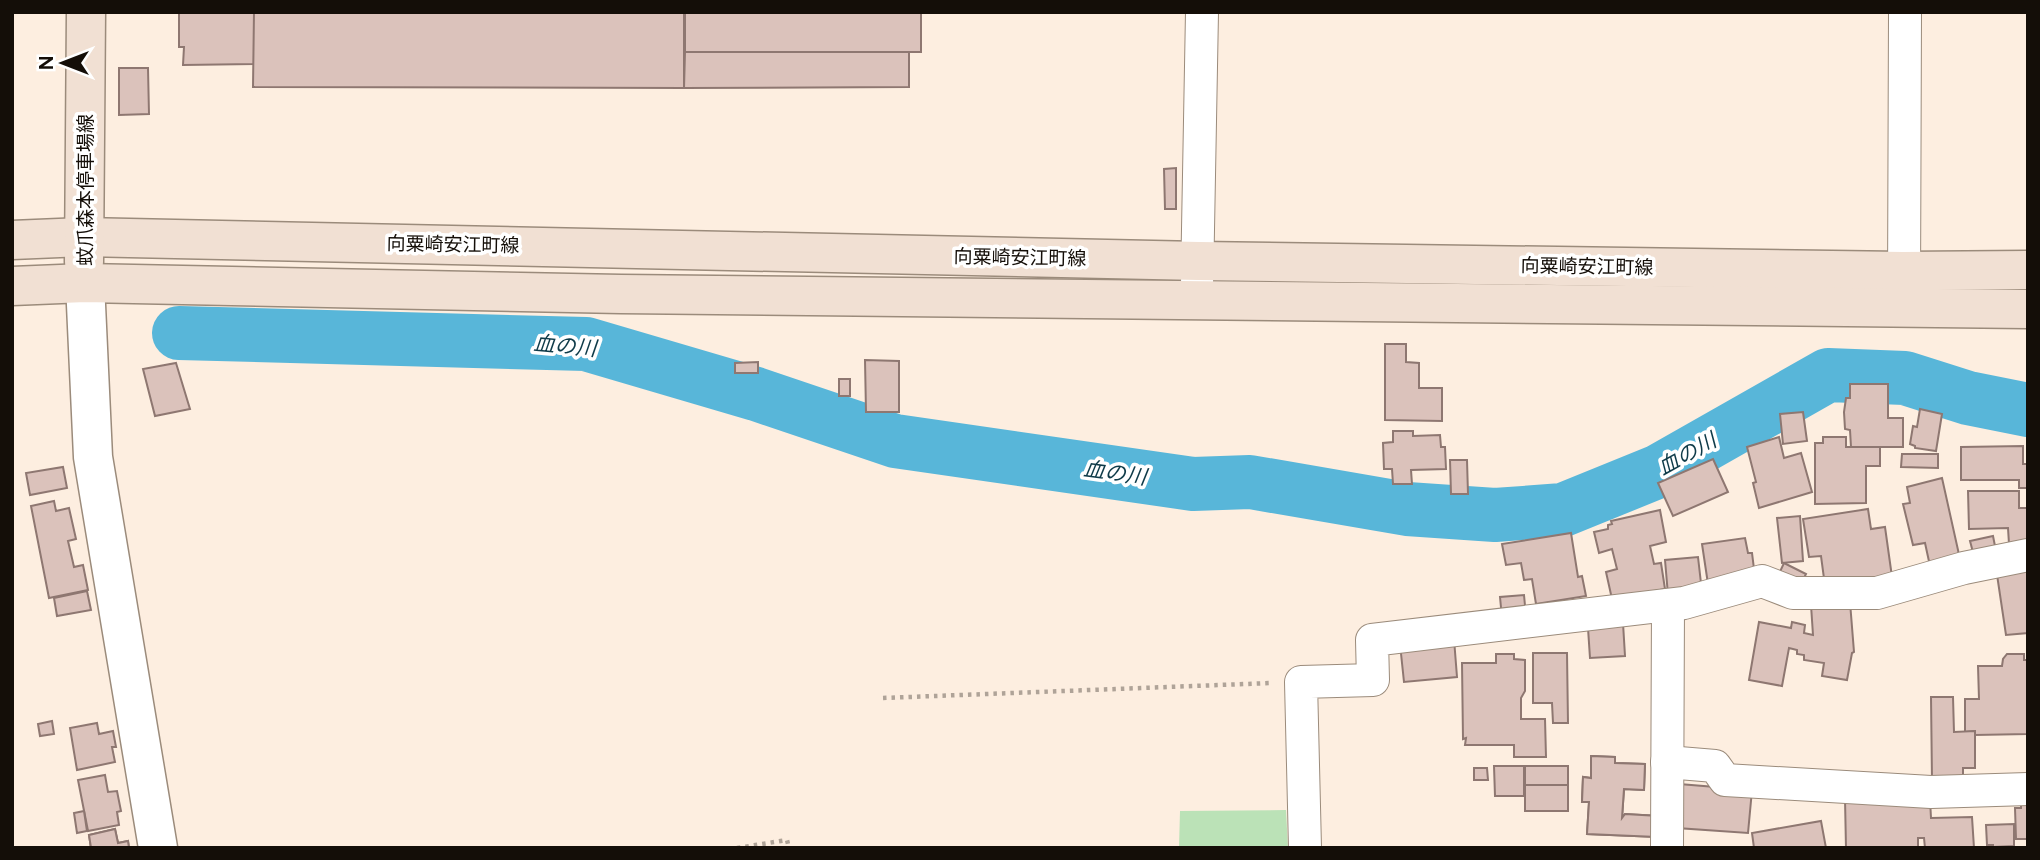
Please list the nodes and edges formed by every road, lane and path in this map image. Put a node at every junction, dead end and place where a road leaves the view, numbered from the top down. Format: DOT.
graph roads {
  1 [pos="86,12"];
  2 [pos="1202,12"];
  3 [pos="1905,12"];
  4 [pos="83,237"];
  5 [pos="12,240"];
  6 [pos="1199,261"];
  7 [pos="2028,270"];
  8 [pos="1903,271"];
  9 [pos="85,283"];
  10 [pos="12,286"];
  11 [pos="1197,299"];
  12 [pos="1905,309"];
  13 [pos="2028,309"];
  14 [pos="2028,555"];
  15 [pos="1668,606"];
  16 [pos="1301,682"];
  17 [pos="883,698"];
  18 [pos="1667,762"];
  19 [pos="2028,789"];
  20 [pos="158,848"];
  21 [pos="737,848"];
  22 [pos="789,848"];
  23 [pos="1305,848"];
  24 [pos="1667,848"];
  1 -- 4 [label="main road, 蚊爪森本停車場線"];
  2 -- 6 [label="street"];
  3 -- 8 [label="street"];
  4 -- 5 [label="main road, 向粟崎安江町線"];
  4 -- 6 [label="main road, 向粟崎安江町線"];
  4 -- 9 [label="main road, 蚊爪森本停車場線"];
  6 -- 8 [label="main road, 向粟崎安江町線"];
  6 -- 11 [label="street"];
  7 -- 8 [label="main road, 向粟崎安江町線"];
  8 -- 12 [label="street"];
  9 -- 10 [label="main road, 向粟崎安江町線"];
  9 -- 11 [label="main road, 向粟崎安江町線"];
  9 -- 20 [label="street"];
  11 -- 12 [label="main road, 向粟崎安江町線"];
  12 -- 13 [label="main road, 向粟崎安江町線"];
  14 -- 15 [label="street"];
  15 -- 16 [label="street"];
  15 -- 18 [label="street"];
  16 -- 17 [label="path"];
  16 -- 23 [label="street"];
  18 -- 19 [label="street"];
  18 -- 24 [label="street"];
  21 -- 22 [label="path"];
}
